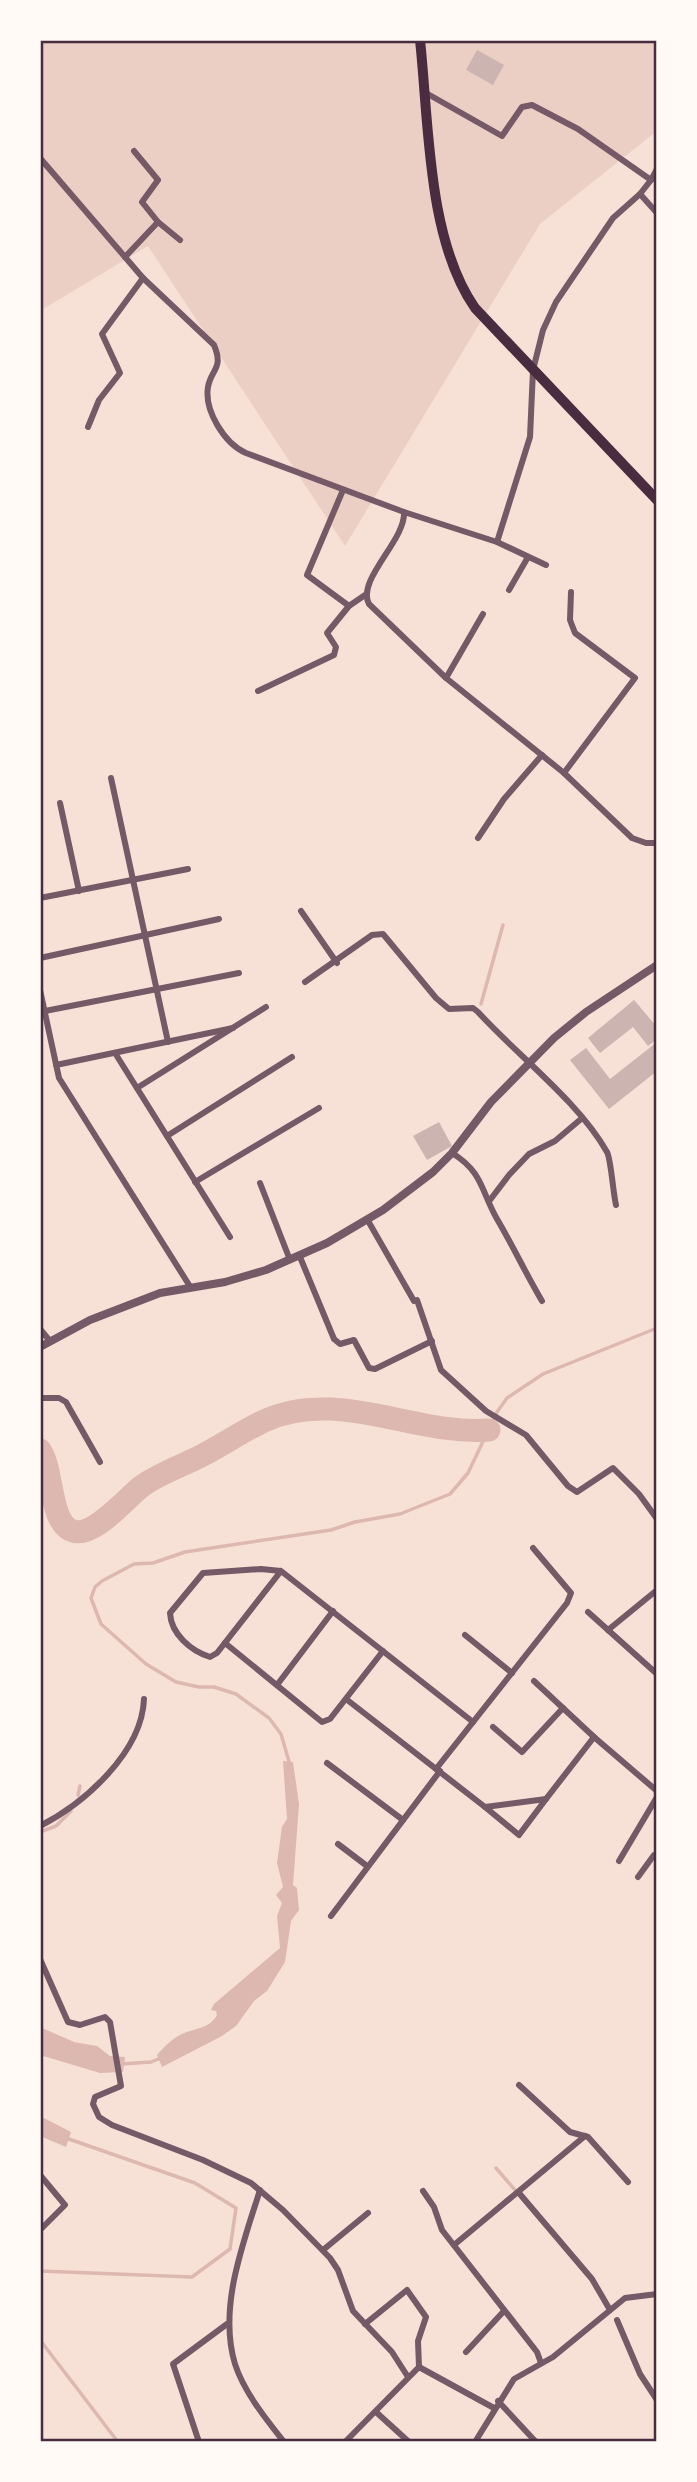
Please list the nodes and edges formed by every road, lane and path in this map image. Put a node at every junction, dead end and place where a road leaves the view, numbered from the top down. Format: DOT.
graph roads {
  1 [pos="420,40"];
  2 [pos="426,93"];
  3 [pos="134,150"];
  4 [pos="40,158"];
  5 [pos="657,169"];
  6 [pos="651,180"];
  7 [pos="640,194"];
  8 [pos="657,213"];
  9 [pos="158,222"];
  10 [pos="180,240"];
  11 [pos="125,257"];
  12 [pos="143,278"];
  13 [pos="533,370"];
  14 [pos="88,427"];
  15 [pos="343,491"];
  16 [pos="657,500"];
  17 [pos="404,512"];
  18 [pos="497,542"];
  19 [pos="528,557"];
  20 [pos="546,565"];
  21 [pos="509,590"];
  22 [pos="570,592"];
  23 [pos="365,595"];
  24 [pos="349,606"];
  25 [pos="483,614"];
  26 [pos="446,678"];
  27 [pos="258,691"];
  28 [pos="542,755"];
  29 [pos="564,773"];
  30 [pos="111,778"];
  31 [pos="61,803"];
  32 [pos="478,838"];
  33 [pos="657,843"];
  34 [pos="188,869"];
  35 [pos="133,880"];
  36 [pos="79,891"];
  37 [pos="40,898"];
  38 [pos="300,911"];
  39 [pos="219,919"];
  40 [pos="145,936"];
  41 [pos="40,958"];
  42 [pos="337,962"];
  43 [pos="657,965"];
  44 [pos="239,973"];
  45 [pos="305,982"];
  46 [pos="156,989"];
  47 [pos="40,990"];
  48 [pos="266,1007"];
  49 [pos="45,1011"];
  50 [pos="233,1028"];
  51 [pos="168,1042"];
  52 [pos="116,1053"];
  53 [pos="292,1057"];
  54 [pos="529,1062"];
  55 [pos="55,1065"];
  56 [pos="137,1088"];
  57 [pos="318,1108"];
  58 [pos="581,1119"];
  59 [pos="167,1136"];
  60 [pos="452,1153"];
  61 [pos="195,1182"];
  62 [pos="260,1182"];
  63 [pos="490,1200"];
  64 [pos="616,1205"];
  65 [pos="367,1219"];
  66 [pos="230,1237"];
  67 [pos="300,1257"];
  68 [pos="290,1260"];
  69 [pos="191,1288"];
  70 [pos="542,1301"];
  71 [pos="40,1329"];
  72 [pos="50,1341"];
  73 [pos="432,1341"];
  74 [pos="40,1347"];
  75 [pos="40,1398"];
  76 [pos="100,1462"];
  77 [pos="657,1519"];
  78 [pos="533,1548"];
  79 [pos="281,1571"];
  80 [pos="655,1594"];
  81 [pos="333,1611"];
  82 [pos="588,1612"];
  83 [pos="608,1630"];
  84 [pos="465,1635"];
  85 [pos="225,1643"];
  86 [pos="383,1651"];
  87 [pos="512,1673"];
  88 [pos="657,1674"];
  89 [pos="534,1681"];
  90 [pos="276,1685"];
  91 [pos="144,1699"];
  92 [pos="346,1699"];
  93 [pos="563,1708"];
  94 [pos="473,1722"];
  95 [pos="494,1727"];
  96 [pos="594,1737"];
  97 [pos="327,1763"];
  98 [pos="438,1770"];
  99 [pos="655,1787"];
  100 [pos="657,1797"];
  101 [pos="546,1799"];
  102 [pos="485,1807"];
  103 [pos="403,1820"];
  104 [pos="40,1826"];
  105 [pos="338,1844"];
  106 [pos="657,1856"];
  107 [pos="619,1861"];
  108 [pos="367,1867"];
  109 [pos="638,1877"];
  110 [pos="331,1916"];
  111 [pos="40,1959"];
  112 [pos="519,2085"];
  113 [pos="585,2136"];
  114 [pos="40,2175"];
  115 [pos="628,2182"];
  116 [pos="260,2190"];
  117 [pos="423,2191"];
  118 [pos="519,2193"];
  119 [pos="368,2213"];
  120 [pos="40,2230"];
  121 [pos="454,2245"];
  122 [pos="323,2250"];
  123 [pos="657,2294"];
  124 [pos="610,2310"];
  125 [pos="504,2311"];
  126 [pos="617,2320"];
  127 [pos="227,2324"];
  128 [pos="365,2324"];
  129 [pos="466,2352"];
  130 [pos="541,2363"];
  131 [pos="419,2367"];
  132 [pos="408,2377"];
  133 [pos="657,2400"];
  134 [pos="496,2405"];
  135 [pos="376,2412"];
  136 [pos="199,2442"];
  137 [pos="284,2442"];
  138 [pos="345,2442"];
  139 [pos="409,2442"];
  140 [pos="475,2442"];
  141 [pos="536,2442"];
  1 -- 2 [label="main road"];
  2 -- 6 [label="street"];
  2 -- 13 [label="main road"];
  3 -- 9 [label="street"];
  4 -- 11 [label="street"];
  5 -- 6 [label="street"];
  6 -- 7 [label="street"];
  7 -- 8 [label="street"];
  7 -- 13 [label="street"];
  9 -- 10 [label="street"];
  9 -- 11 [label="street"];
  11 -- 12 [label="street"];
  12 -- 14 [label="street"];
  12 -- 15 [label="street"];
  13 -- 16 [label="main road"];
  13 -- 18 [label="street"];
  15 -- 17 [label="street"];
  15 -- 24 [label="street"];
  17 -- 18 [label="street"];
  17 -- 23 [label="street"];
  18 -- 19 [label="street"];
  19 -- 20 [label="street"];
  19 -- 21 [label="street"];
  22 -- 29 [label="street"];
  23 -- 24 [label="street"];
  23 -- 26 [label="street"];
  24 -- 27 [label="street"];
  25 -- 26 [label="street"];
  26 -- 28 [label="street"];
  28 -- 29 [label="street"];
  28 -- 32 [label="street"];
  29 -- 33 [label="street"];
  30 -- 35 [label="street"];
  31 -- 36 [label="street"];
  34 -- 35 [label="street"];
  35 -- 36 [label="street"];
  35 -- 40 [label="street"];
  36 -- 37 [label="street"];
  38 -- 42 [label="street"];
  39 -- 40 [label="street"];
  40 -- 41 [label="street"];
  40 -- 46 [label="street"];
  42 -- 45 [label="street"];
  42 -- 54 [label="street"];
  43 -- 54 [label="street"];
  44 -- 46 [label="street"];
  46 -- 49 [label="street"];
  46 -- 51 [label="street"];
  47 -- 49 [label="street"];
  48 -- 50 [label="street"];
  49 -- 55 [label="street"];
  50 -- 51 [label="street"];
  50 -- 56 [label="street"];
  51 -- 52 [label="street"];
  52 -- 55 [label="street"];
  52 -- 56 [label="street"];
  53 -- 59 [label="street"];
  54 -- 58 [label="street"];
  54 -- 60 [label="street"];
  55 -- 69 [label="street"];
  56 -- 59 [label="street"];
  57 -- 61 [label="street"];
  58 -- 63 [label="street"];
  58 -- 64 [label="street"];
  59 -- 61 [label="street"];
  60 -- 63 [label="street"];
  60 -- 65 [label="street"];
  61 -- 66 [label="street"];
  62 -- 68 [label="street"];
  63 -- 70 [label="street"];
  65 -- 67 [label="street"];
  65 -- 73 [label="street"];
  67 -- 68 [label="street"];
  67 -- 73 [label="street"];
  68 -- 69 [label="street"];
  69 -- 72 [label="street"];
  71 -- 72 [label="street"];
  72 -- 74 [label="street"];
  73 -- 77 [label="street"];
  75 -- 76 [label="street"];
  78 -- 87 [label="street"];
  79 -- 81 [label="street"];
  79 -- 85 [label="street"];
  79 -- 85 [label="street"];
  80 -- 83 [label="street"];
  81 -- 86 [label="street"];
  81 -- 90 [label="street"];
  82 -- 83 [label="street"];
  83 -- 88 [label="street"];
  84 -- 87 [label="street"];
  85 -- 90 [label="street"];
  86 -- 92 [label="street"];
  86 -- 94 [label="street"];
  87 -- 94 [label="street"];
  89 -- 93 [label="street"];
  90 -- 92 [label="street"];
  91 -- 104 [label="street"];
  92 -- 98 [label="street"];
  93 -- 95 [label="street"];
  93 -- 96 [label="street"];
  94 -- 98 [label="street"];
  96 -- 99 [label="street"];
  96 -- 101 [label="street"];
  97 -- 103 [label="street"];
  98 -- 102 [label="street"];
  98 -- 103 [label="street"];
  100 -- 107 [label="street"];
  101 -- 102 [label="street"];
  101 -- 102 [label="street"];
  103 -- 108 [label="street"];
  105 -- 108 [label="street"];
  106 -- 109 [label="street"];
  108 -- 110 [label="street"];
  111 -- 116 [label="street"];
  112 -- 113 [label="street"];
  113 -- 115 [label="street"];
  113 -- 118 [label="street"];
  114 -- 120 [label="street"];
  116 -- 122 [label="street"];
  116 -- 127 [label="street"];
  117 -- 121 [label="street"];
  118 -- 121 [label="street"];
  118 -- 124 [label="street"];
  119 -- 122 [label="street"];
  121 -- 125 [label="street"];
  122 -- 128 [label="street"];
  123 -- 124 [label="street"];
  124 -- 130 [label="street"];
  125 -- 129 [label="street"];
  125 -- 130 [label="street"];
  126 -- 133 [label="street"];
  127 -- 136 [label="street"];
  127 -- 137 [label="street"];
  128 -- 131 [label="street"];
  128 -- 132 [label="street"];
  130 -- 134 [label="street"];
  131 -- 132 [label="street"];
  131 -- 134 [label="street"];
  132 -- 135 [label="street"];
  134 -- 140 [label="street"];
  134 -- 141 [label="street"];
  135 -- 138 [label="street"];
  135 -- 139 [label="street"];
}
